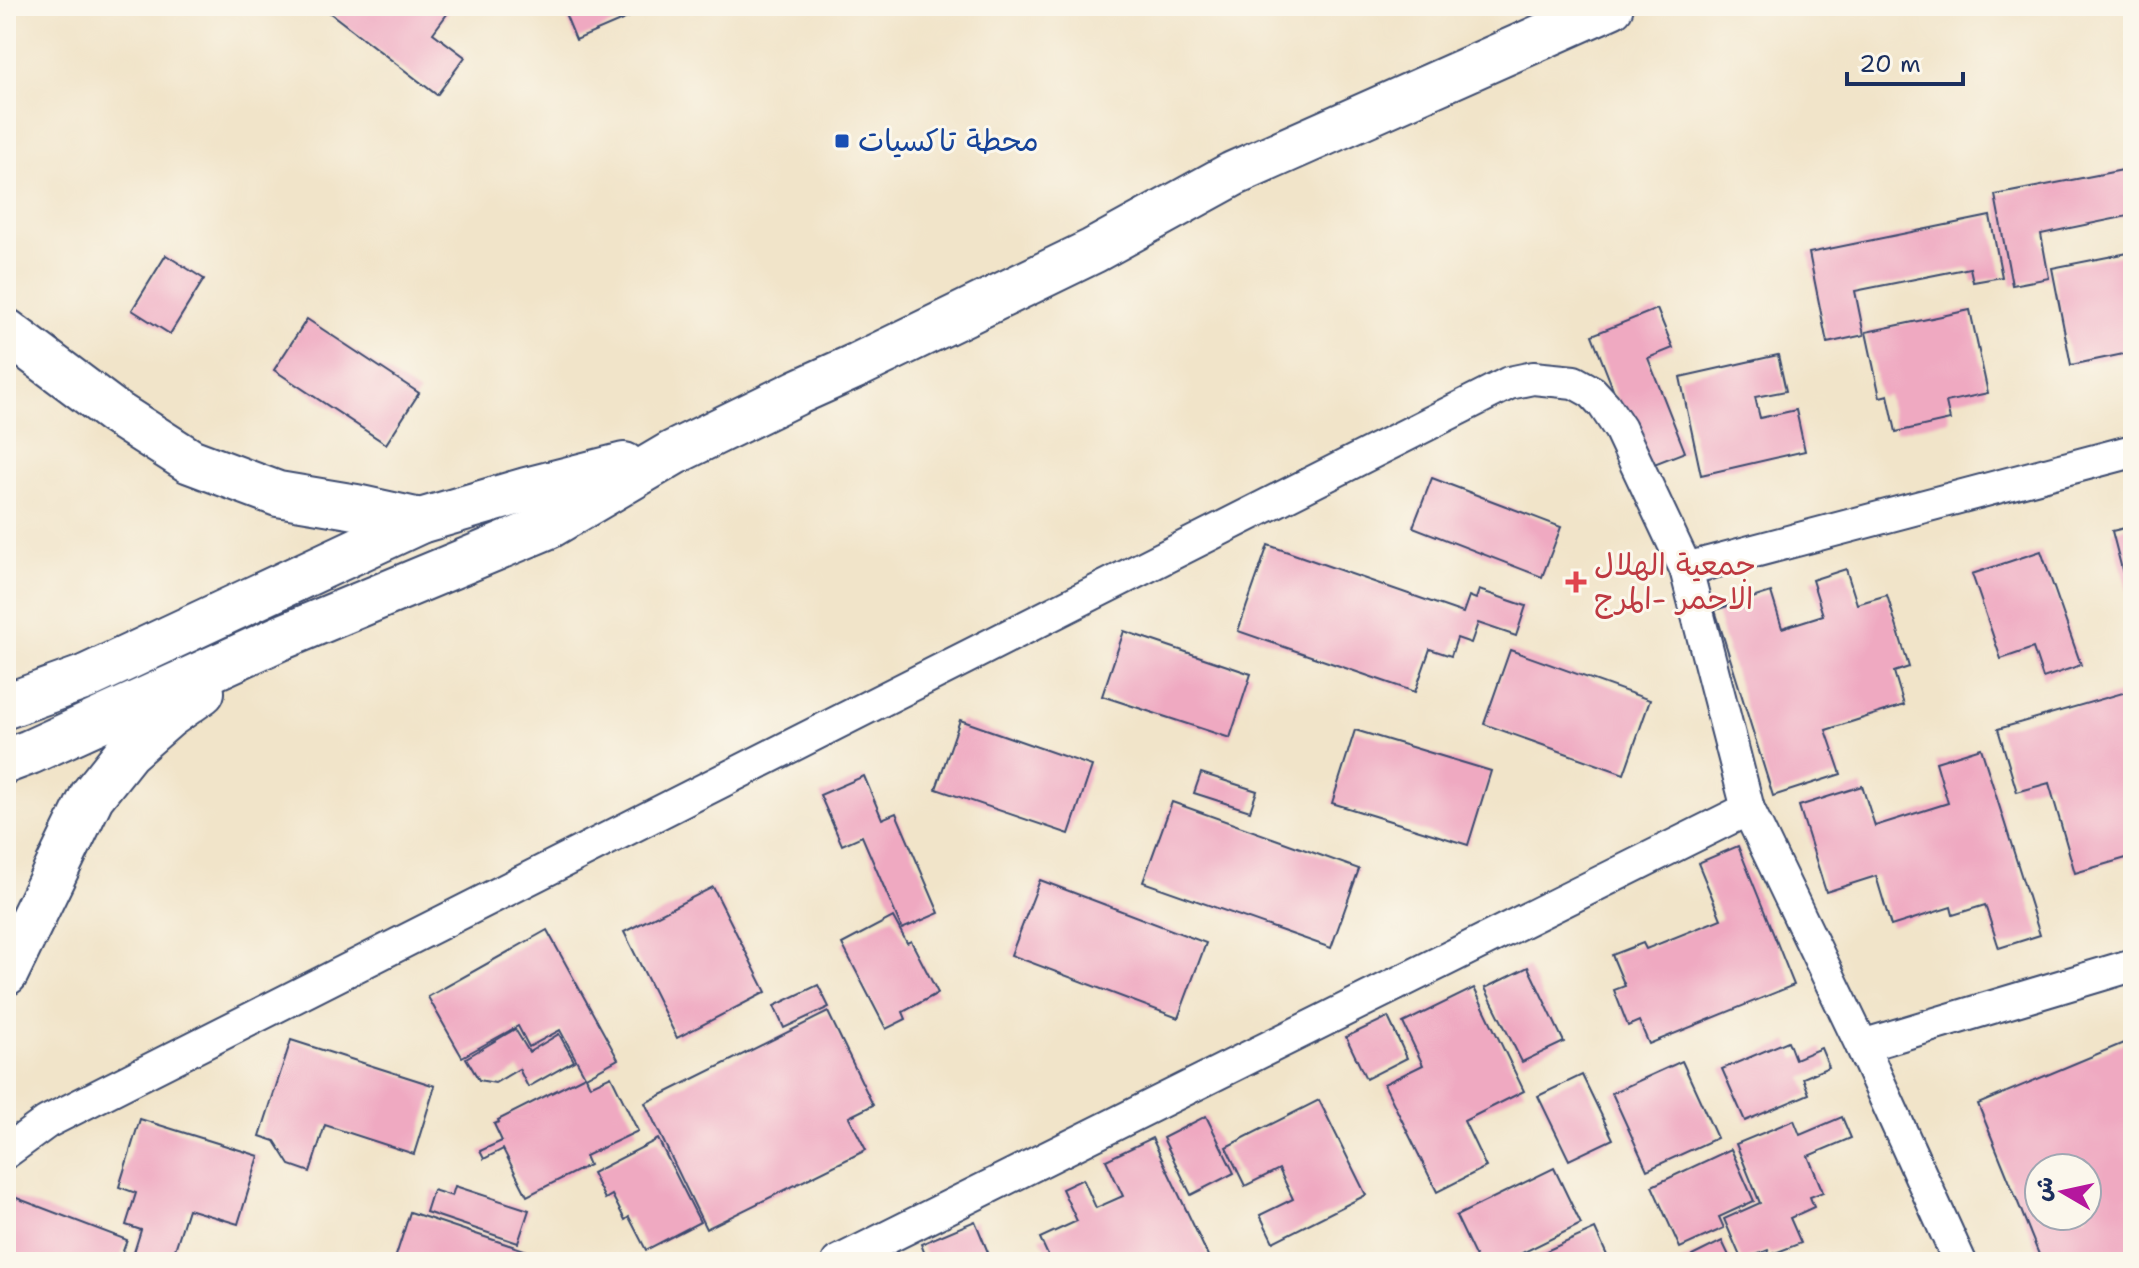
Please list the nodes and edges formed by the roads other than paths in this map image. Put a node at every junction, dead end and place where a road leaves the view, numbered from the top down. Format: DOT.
graph roads {
  1 [pos="1611,6"];
  2 [pos="6,331"];
  3 [pos="2133,451"];
  4 [pos="673,453"];
  5 [pos="420,521"];
  6 [pos="1686,569"];
  7 [pos="280,638"];
  8 [pos="6,706"];
  9 [pos="6,761"];
  10 [pos="1748,809"];
  11 [pos="2133,965"];
  12 [pos="6,973"];
  13 [pos="1862,1046"];
  14 [pos="6,1152"];
  15 [pos="1952,1259"];
  16 [pos="838,1262"];
  1 -- 4 [label="main road"];
  2 -- 5 [label="main road"];
  3 -- 6 [label="street"];
  4 -- 5 [label="main road"];
  4 -- 7 [label="main road"];
  5 -- 8 [label="main road"];
  6 -- 10 [label="street"];
  6 -- 14 [label="street"];
  7 -- 9 [label="main road"];
  7 -- 12 [label="main road"];
  10 -- 13 [label="street"];
  10 -- 16 [label="street"];
  11 -- 13 [label="street"];
  13 -- 15 [label="street"];
}
